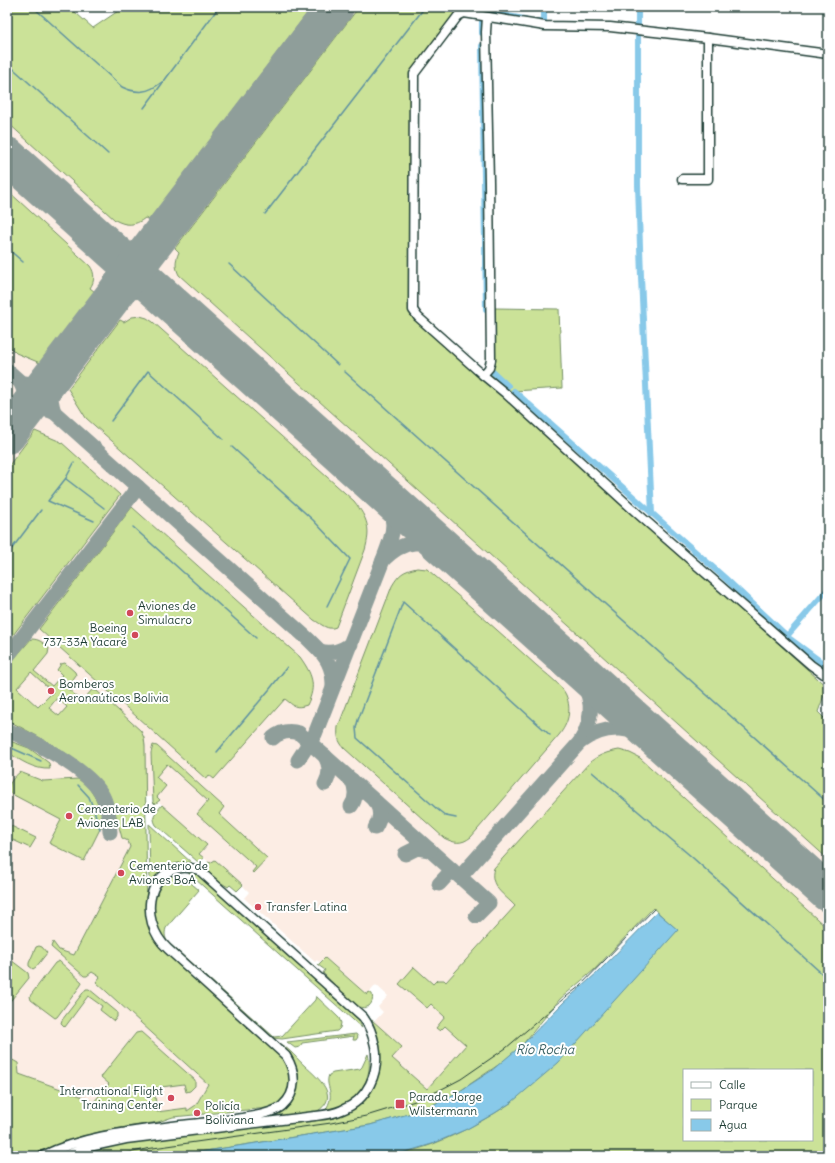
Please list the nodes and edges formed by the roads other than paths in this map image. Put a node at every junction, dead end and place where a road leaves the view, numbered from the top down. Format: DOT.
graph roads {
  1 [pos="466,10"];
  2 [pos="487,17"];
  3 [pos="708,38"];
  4 [pos="828,54"];
  5 [pos="682,180"];
  6 [pos="483,376"];
  7 [pos="828,677"];
  8 [pos="154,1132"];
  9 [pos="42,1156"];
  10 [pos="62,1156"];
  1 -- 2 [label="street"];
  1 -- 6 [label="street"];
  2 -- 3 [label="street"];
  2 -- 6 [label="street"];
  3 -- 4 [label="street"];
  3 -- 5 [label="street"];
  6 -- 7 [label="street"];
  8 -- 8 [label="street"];
  8 -- 9 [label="street"];
  8 -- 10 [label="street"];
}
